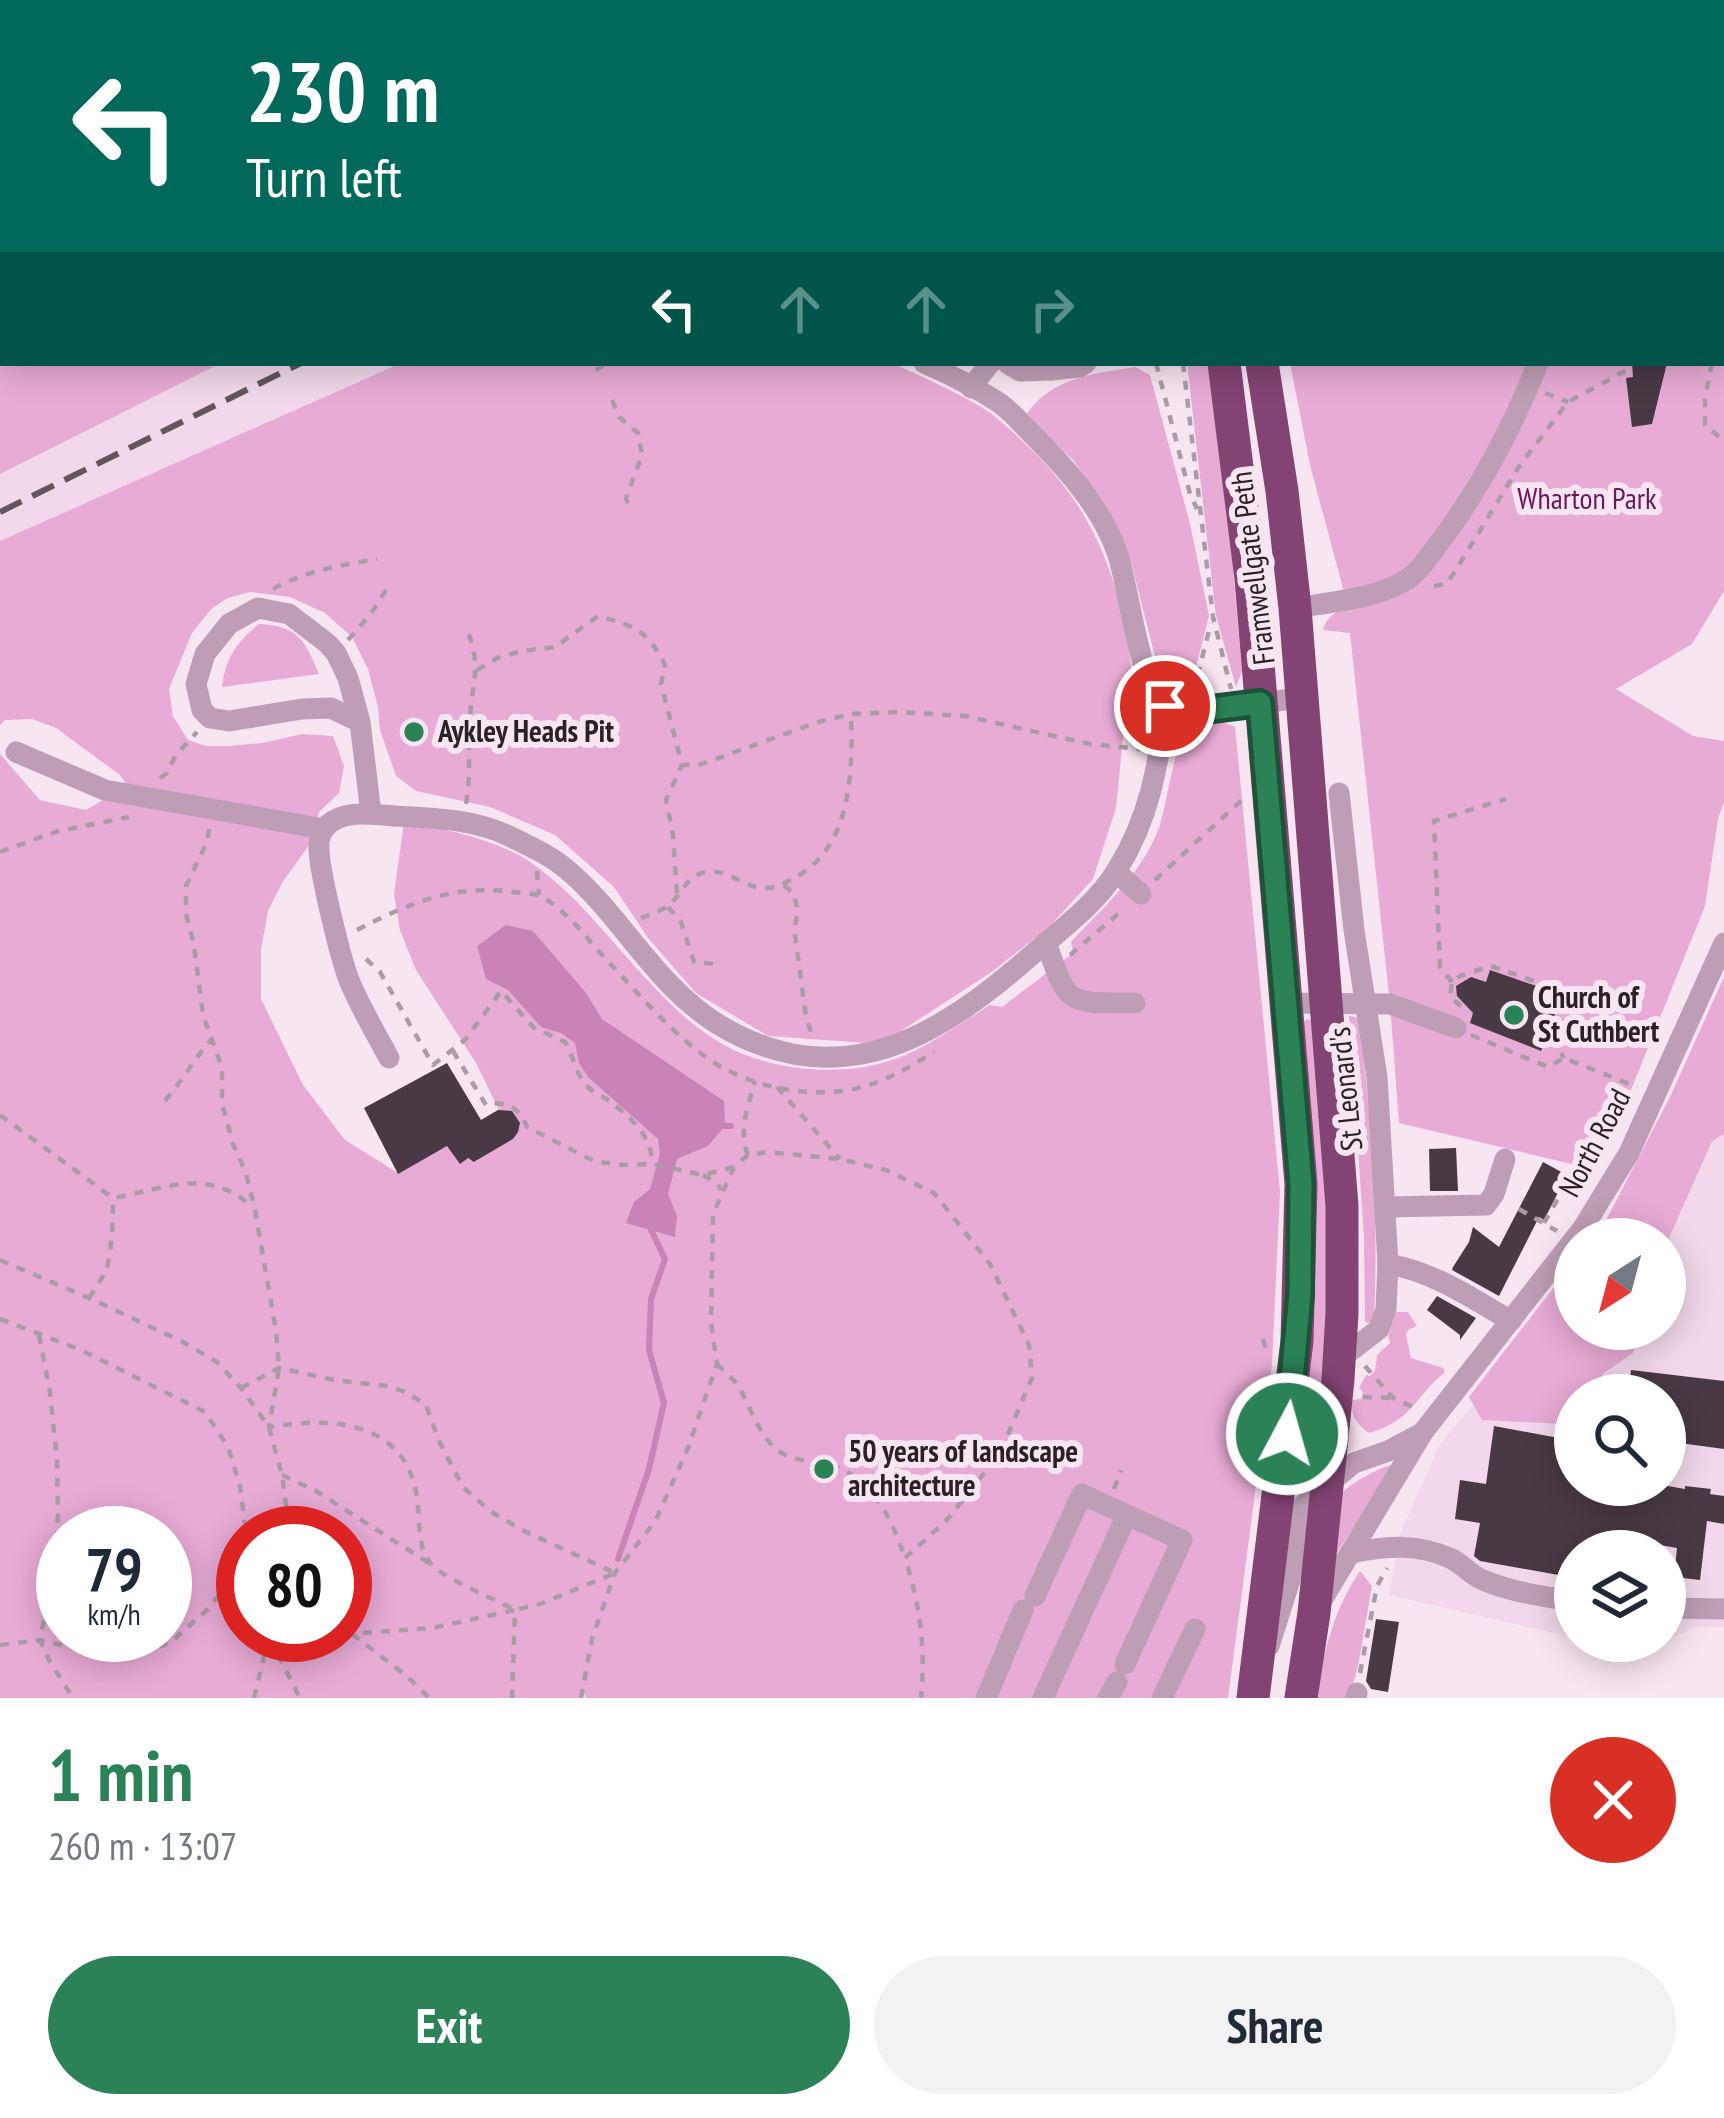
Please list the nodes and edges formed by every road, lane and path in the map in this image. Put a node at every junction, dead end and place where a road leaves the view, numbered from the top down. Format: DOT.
graph roads {
  1 [pos="601,366"];
  2 [pos="989,366"];
  3 [pos="1012,366"];
  4 [pos="1051,366"];
  5 [pos="1082,366"];
  6 [pos="1157,366"];
  7 [pos="1183,366"];
  8 [pos="1224,366"];
  9 [pos="1262,366"];
  10 [pos="1537,366"];
  11 [pos="1711,366"];
  12 [pos="1629,368"];
  13 [pos="949,369"];
  14 [pos="596,370"];
  15 [pos="971,388"];
  16 [pos="1545,393"];
  17 [pos="612,400"];
  18 [pos="1568,402"];
  19 [pos="1724,441"];
  20 [pos="630,511"];
  21 [pos="1200,514"];
  22 [pos="377,559"];
  23 [pos="1413,576"];
  24 [pos="390,584"];
  25 [pos="258,608"];
  26 [pos="1295,608"];
  27 [pos="466,626"];
  28 [pos="336,653"];
  29 [pos="478,670"];
  30 [pos="1303,697"];
  31 [pos="1260,703"];
  32 [pos="1165,706"];
  33 [pos="1188,712"];
  34 [pos="851,714"];
  35 [pos="210,718"];
  36 [pos="360,722"];
  37 [pos="1160,751"];
  38 [pos="16,752"];
  39 [pos="682,765"];
  40 [pos="1339,793"];
  41 [pos="1252,796"];
  42 [pos="1506,799"];
  43 [pos="140,808"];
  44 [pos="371,814"];
  45 [pos="463,821"];
  46 [pos="210,823"];
  47 [pos="324,829"];
  48 [pos="0,852"];
  49 [pos="1116,872"];
  50 [pos="783,885"];
  51 [pos="1141,894"];
  52 [pos="677,896"];
  53 [pos="668,907"];
  54 [pos="1318,908"];
  55 [pos="646,917"];
  56 [pos="1354,930"];
  57 [pos="1046,942"];
  58 [pos="1724,943"];
  59 [pos="339,945"];
  60 [pos="717,964"];
  61 [pos="1055,967"];
  62 [pos="1452,982"];
  63 [pos="1366,1002"];
  64 [pos="1135,1003"];
  65 [pos="1286,1003"];
  66 [pos="1327,1003"];
  67 [pos="1456,1028"];
  68 [pos="212,1039"];
  69 [pos="940,1048"];
  70 [pos="453,1051"];
  71 [pos="823,1056"];
  72 [pos="389,1058"];
  73 [pos="1564,1058"];
  74 [pos="1616,1079"];
  75 [pos="755,1081"];
  76 [pos="777,1087"];
  77 [pos="165,1101"];
  78 [pos="0,1115"];
  79 [pos="748,1155"];
  80 [pos="839,1159"];
  81 [pos="1505,1159"];
  82 [pos="652,1164"];
  83 [pos="734,1167"];
  84 [pos="703,1174"];
  85 [pos="1588,1182"];
  86 [pos="723,1192"];
  87 [pos="113,1198"];
  88 [pos="1386,1207"];
  89 [pos="1519,1209"];
  90 [pos="255,1210"];
  91 [pos="0,1261"];
  92 [pos="1388,1264"];
  93 [pos="89,1298"];
  94 [pos="0,1319"];
  95 [pos="1511,1321"];
  96 [pos="39,1335"];
  97 [pos="1352,1363"];
  98 [pos="717,1364"];
  99 [pos="279,1368"];
  100 [pos="241,1388"];
  101 [pos="1353,1396"];
  102 [pos="269,1426"];
  103 [pos="1423,1432"];
  104 [pos="282,1475"];
  105 [pos="1328,1483"];
  106 [pos="58,1506"];
  107 [pos="243,1506"];
  108 [pos="286,1506"];
  109 [pos="1127,1515"];
  110 [pos="1352,1553"];
  111 [pos="905,1558"];
  112 [pos="432,1565"];
  113 [pos="615,1573"];
  114 [pos="1377,1586"];
  115 [pos="1554,1598"];
  116 [pos="216,1600"];
  117 [pos="1686,1608"];
  118 [pos="1724,1609"];
  119 [pos="515,1610"];
  120 [pos="1314,1613"];
  121 [pos="192,1624"];
  122 [pos="1195,1629"];
  123 [pos="372,1632"];
  124 [pos="36,1640"];
  125 [pos="0,1645"];
  126 [pos="372,1651"];
  127 [pos="50,1662"];
  128 [pos="263,1662"];
  129 [pos="282,1662"];
  130 [pos="1117,1681"];
  131 [pos="1255,1683"];
  132 [pos="584,1696"];
  133 [pos="1356,1696"];
  134 [pos="73,1698"];
  135 [pos="254,1698"];
  136 [pos="301,1698"];
  137 [pos="429,1698"];
  138 [pos="512,1698"];
  139 [pos="921,1698"];
  140 [pos="986,1698"];
  141 [pos="1043,1698"];
  142 [pos="1162,1698"];
  143 [pos="1301,1698"];
  1 -- 14 [label="path"];
  2 -- 15 [label="street"];
  3 -- 4 [label="street"];
  4 -- 5 [label="street"];
  6 -- 21 [label="path"];
  7 -- 21 [label="path"];
  8 -- 31 [label="highway, Framwellgate Peth"];
  9 -- 26 [label="highway, Framwellgate Peth"];
  10 -- 23 [label="street"];
  11 -- 19 [label="path"];
  12 -- 18 [label="path"];
  13 -- 15 [label="street"];
  15 -- 32 [label="street"];
  16 -- 18 [label="path"];
  17 -- 20 [label="path"];
  18 -- 23 [label="path"];
  21 -- 33 [label="path"];
  22 -- 25 [label="path"];
  23 -- 26 [label="street"];
  24 -- 28 [label="path"];
  25 -- 28 [label="street"];
  25 -- 35 [label="street"];
  26 -- 30 [label="highway, Framwellgate Peth"];
  27 -- 29 [label="path"];
  28 -- 36 [label="street"];
  29 -- 39 [label="path"];
  29 -- 45 [label="path"];
  30 -- 31 [label="street"];
  30 -- 54 [label="highway, Framwellgate Peth"];
  31 -- 33 [label="street"];
  31 -- 65 [label="highway, Framwellgate Peth"];
  32 -- 33 [label="street"];
  32 -- 37 [label="street"];
  34 -- 37 [label="path"];
  34 -- 39 [label="path"];
  34 -- 50 [label="path"];
  35 -- 36 [label="street"];
  35 -- 43 [label="path"];
  36 -- 44 [label="street"];
  37 -- 49 [label="street"];
  38 -- 43 [label="street"];
  39 -- 52 [label="path"];
  40 -- 56 [label="street, St Leonard's"];
  41 -- 51 [label="path"];
  42 -- 62 [label="path"];
  43 -- 47 [label="street"];
  43 -- 48 [label="path"];
  44 -- 45 [label="street"];
  44 -- 47 [label="street"];
  45 -- 71 [label="street"];
  46 -- 68 [label="path"];
  47 -- 59 [label="street"];
  49 -- 51 [label="street"];
  49 -- 57 [label="street"];
  50 -- 52 [label="path"];
  50 -- 71 [label="path"];
  51 -- 61 [label="path"];
  52 -- 53 [label="path"];
  53 -- 55 [label="path"];
  53 -- 60 [label="path"];
  54 -- 56 [label="street"];
  54 -- 66 [label="highway, Framwellgate Peth"];
  56 -- 63 [label="street, St Leonard's"];
  57 -- 61 [label="street"];
  57 -- 71 [label="street"];
  58 -- 95 [label="street, North Road"];
  59 -- 70 [label="path"];
  59 -- 72 [label="street"];
  59 -- 75 [label="path"];
  61 -- 64 [label="street"];
  62 -- 67 [label="path"];
  62 -- 73 [label="path"];
  63 -- 66 [label="street"];
  63 -- 67 [label="street"];
  63 -- 88 [label="street, St Leonard's"];
  65 -- 66 [label="street"];
  65 -- 131 [label="highway, Framwellgate Peth"];
  66 -- 97 [label="highway, Framwellgate Peth"];
  67 -- 73 [label="path"];
  68 -- 77 [label="path"];
  68 -- 90 [label="path"];
  69 -- 76 [label="path"];
  70 -- 82 [label="path"];
  70 -- 82 [label="path"];
  73 -- 74 [label="path"];
  75 -- 76 [label="path"];
  75 -- 79 [label="path"];
  76 -- 80 [label="path"];
  78 -- 87 [label="path"];
  79 -- 80 [label="path"];
  79 -- 83 [label="path"];
  80 -- 111 [label="path"];
  81 -- 88 [label="street"];
  82 -- 84 [label="path"];
  83 -- 84 [label="path"];
  83 -- 86 [label="path"];
  84 -- 86 [label="path"];
  85 -- 89 [label="path"];
  86 -- 98 [label="path"];
  87 -- 90 [label="path"];
  87 -- 93 [label="path"];
  88 -- 92 [label="street, St Leonard's"];
  90 -- 99 [label="path"];
  91 -- 93 [label="path"];
  92 -- 95 [label="street"];
  92 -- 97 [label="street, St Leonard's"];
  93 -- 100 [label="path"];
  94 -- 96 [label="path"];
  95 -- 103 [label="street, North Road"];
  96 -- 106 [label="path"];
  96 -- 107 [label="path"];
  97 -- 101 [label="path"];
  97 -- 105 [label="highway, Framwellgate Peth"];
  98 -- 111 [label="path"];
  98 -- 113 [label="path"];
  99 -- 100 [label="path"];
  99 -- 102 [label="path"];
  99 -- 113 [label="path"];
  100 -- 102 [label="path"];
  102 -- 104 [label="path"];
  102 -- 112 [label="path"];
  103 -- 105 [label="street, North Road"];
  103 -- 110 [label="street, North Road"];
  104 -- 108 [label="path"];
  104 -- 112 [label="path"];
  105 -- 120 [label="highway, Framwellgate Peth"];
  105 -- 131 [label="street, North Road"];
  109 -- 130 [label="street"];
  109 -- 140 [label="street"];
  109 -- 141 [label="street"];
  110 -- 115 [label="street"];
  110 -- 120 [label="street, North Road"];
  111 -- 139 [label="path"];
  112 -- 119 [label="path"];
  113 -- 119 [label="path"];
  113 -- 132 [label="path"];
  114 -- 133 [label="path"];
  116 -- 121 [label="path"];
  117 -- 118 [label="street"];
  119 -- 123 [label="path"];
  119 -- 138 [label="path"];
  120 -- 143 [label="highway, Framwellgate Peth"];
  122 -- 142 [label="street"];
  124 -- 125 [label="path"];
  126 -- 137 [label="path"];
  127 -- 134 [label="path"];
  128 -- 135 [label="path"];
  129 -- 136 [label="path"];
}
